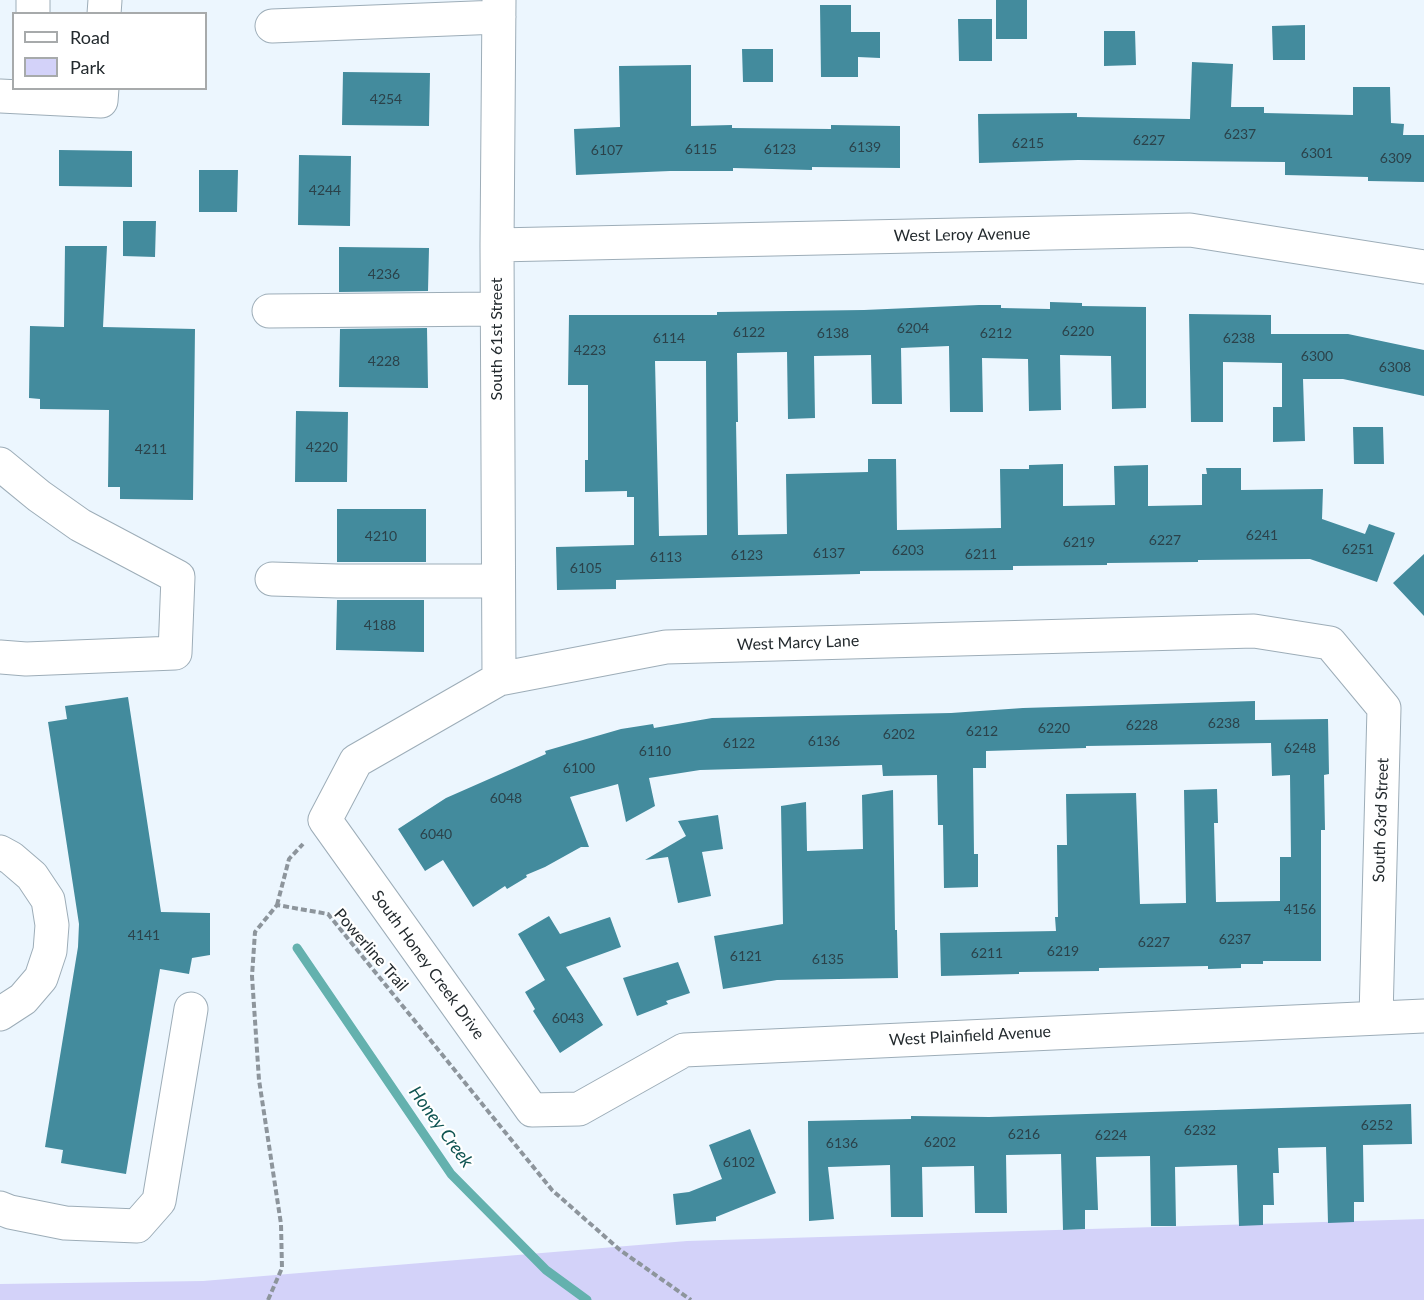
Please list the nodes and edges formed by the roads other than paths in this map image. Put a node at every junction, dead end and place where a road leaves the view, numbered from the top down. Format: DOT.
graph roads {
  1 [pos="499,8"];
  2 [pos="272,26"];
  3 [pos="102,90"];
  4 [pos="21,94"];
  5 [pos="497,245"];
  6 [pos="1424,267"];
  7 [pos="497,309"];
  8 [pos="269,311"];
  9 [pos="0,464"];
  10 [pos="272,579"];
  11 [pos="498,581"];
  12 [pos="1330,643"];
  13 [pos="0,657"];
  14 [pos="499,679"];
  15 [pos="325,820"];
  16 [pos="0,852"];
  17 [pos="191,1009"];
  18 [pos="0,1014"];
  19 [pos="1424,1016"];
  20 [pos="1376,1017"];
  21 [pos="532,1110"];
  22 [pos="0,1208"];
  1 -- 2 [label="street"];
  1 -- 5 [label="street, South 61st Street"];
  3 -- 4 [label="street"];
  5 -- 6 [label="street, West Leroy Avenue"];
  5 -- 7 [label="street, South 61st Street"];
  7 -- 8 [label="street"];
  7 -- 11 [label="street, South 61st Street"];
  9 -- 13 [label="street"];
  10 -- 11 [label="street"];
  11 -- 14 [label="street, South 61st Street"];
  12 -- 14 [label="street, West Marcy Lane"];
  12 -- 20 [label="street, South 63rd Street"];
  14 -- 15 [label="street, West Marcy Lane"];
  15 -- 21 [label="street, South Honey Creek Drive"];
  16 -- 18 [label="street"];
  17 -- 22 [label="street"];
  19 -- 20 [label="street, West Plainfield Avenue"];
  20 -- 21 [label="street, West Plainfield Avenue"];
}
